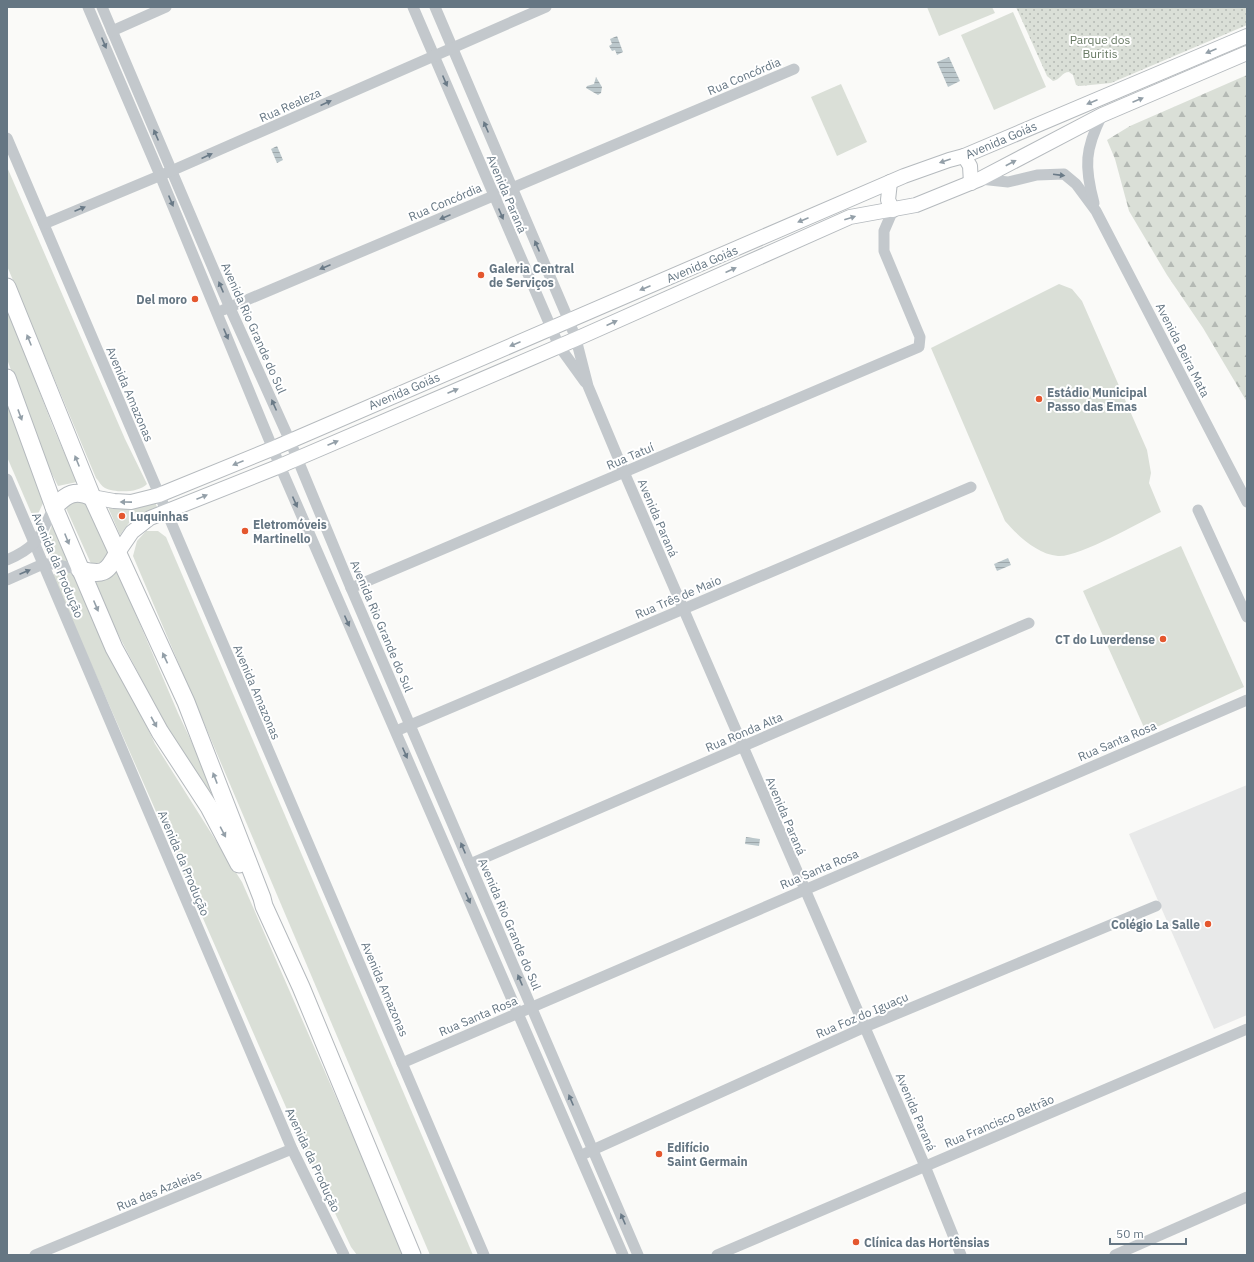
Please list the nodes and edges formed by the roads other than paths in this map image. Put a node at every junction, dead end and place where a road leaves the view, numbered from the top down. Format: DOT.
graph roads {
  1 [pos="88,7"];
  2 [pos="102,7"];
  3 [pos="166,7"];
  4 [pos="413,7"];
  5 [pos="435,7"];
  6 [pos="546,7"];
  7 [pos="112,31"];
  8 [pos="1247,36"];
  9 [pos="452,49"];
  10 [pos="1247,53"];
  11 [pos="434,56"];
  12 [pos="794,69"];
  13 [pos="1102,115"];
  14 [pos="7,138"];
  15 [pos="964,156"];
  16 [pos="171,171"];
  17 [pos="160,175"];
  18 [pos="975,181"];
  19 [pos="890,182"];
  20 [pos="512,188"];
  21 [pos="494,196"];
  22 [pos="893,210"];
  23 [pos="1096,211"];
  24 [pos="44,224"];
  25 [pos="7,287"];
  26 [pos="230,308"];
  27 [pos="217,312"];
  28 [pos="569,321"];
  29 [pos="550,328"];
  30 [pos="576,339"];
  31 [pos="558,346"];
  32 [pos="7,378"];
  33 [pos="588,386"];
  34 [pos="290,441"];
  35 [pos="274,448"];
  36 [pos="297,458"];
  37 [pos="280,466"];
  38 [pos="624,472"];
  39 [pos="7,479"];
  40 [pos="971,487"];
  41 [pos="159,495"];
  42 [pos="92,497"];
  43 [pos="1247,502"];
  44 [pos="54,507"];
  45 [pos="1198,510"];
  46 [pos="165,511"];
  47 [pos="35,544"];
  48 [pos="117,554"];
  49 [pos="7,560"];
  50 [pos="43,564"];
  51 [pos="80,570"];
  52 [pos="7,580"];
  53 [pos="351,588"];
  54 [pos="683,608"];
  55 [pos="1247,617"];
  56 [pos="1029,623"];
  57 [pos="1247,700"];
  58 [pos="411,726"];
  59 [pos="396,732"];
  60 [pos="742,747"];
  61 [pos="470,864"];
  62 [pos="804,890"];
  63 [pos="264,906"];
  64 [pos="1156,906"];
  65 [pos="531,1007"];
  66 [pos="518,1013"];
  67 [pos="865,1027"];
  68 [pos="1247,1029"];
  69 [pos="402,1063"];
  70 [pos="292,1149"];
  71 [pos="593,1150"];
  72 [pos="580,1156"];
  73 [pos="925,1166"];
  74 [pos="1247,1197"];
  75 [pos="35,1255"];
  76 [pos="344,1255"];
  77 [pos="412,1255"];
  78 [pos="484,1255"];
  79 [pos="623,1255"];
  80 [pos="638,1255"];
  81 [pos="717,1255"];
  82 [pos="961,1255"];
  83 [pos="1115,1255"];
  1 -- 17 [label="street, one-way"];
  2 -- 7 [label="street, Avenida Rio Grande do Sul"];
  3 -- 7 [label="street"];
  4 -- 11 [label="street, Avenida Paraná"];
  5 -- 9 [label="street, Avenida Paraná"];
  6 -- 9 [label="street, Rua Realeza"];
  16 -- 7 [label="street, Avenida Rio Grande do Sul, one-way"];
  8 -- 15 [label="main road, Avenida Goiás, one-way"];
  9 -- 11 [label="street, Rua Realeza"];
  20 -- 9 [label="street, Avenida Paraná, one-way"];
  13 -- 10 [label="main road, Avenida Goiás, one-way"];
  16 -- 11 [label="street, Rua Realeza, one-way"];
  11 -- 21 [label="street, Avenida Paraná, one-way"];
  12 -- 20 [label="street, Rua Concórdia"];
  18 -- 13 [label="main road, Avenida Goiás, one-way"];
  13 -- 23 [label="street, Avenida Beira Mata"];
  14 -- 24 [label="street, Avenida Amazonas"];
  15 -- 18 [label="main road"];
  15 -- 19 [label="main road, Avenida Goiás, one-way"];
  16 -- 17 [label="street, Rua Realeza"];
  26 -- 16 [label="street, Avenida Rio Grande do Sul, one-way"];
  24 -- 17 [label="street, Rua Realeza, one-way"];
  17 -- 27 [label="street, one-way"];
  18 -- 22 [label="main road, Avenida Goiás"];
  18 -- 23 [label="street, Avenida Beira Mata, one-way"];
  19 -- 22 [label="main road"];
  19 -- 28 [label="main road, Avenida Goiás, one-way"];
  20 -- 21 [label="street, Rua Concórdia"];
  28 -- 20 [label="street, Avenida Paraná, one-way"];
  21 -- 26 [label="street, Rua Concórdia, one-way"];
  21 -- 29 [label="street, Avenida Paraná, one-way"];
  30 -- 22 [label="main road, Avenida Goiás, one-way"];
  22 -- 38 [label="street, Rua Tatuí"];
  23 -- 43 [label="street, Avenida Beira Mata"];
  24 -- 41 [label="street, Avenida Amazonas"];
  42 -- 25 [label="highway, one-way"];
  26 -- 27 [label="street, Rua Concórdia"];
  34 -- 26 [label="street, Avenida Rio Grande do Sul, one-way"];
  27 -- 35 [label="street, one-way"];
  28 -- 29 [label="main road, Avenida Goiás"];
  28 -- 30 [label="street, Avenida Paraná"];
  29 -- 31 [label="street, Avenida Paraná"];
  29 -- 34 [label="main road, Avenida Goiás, one-way"];
  30 -- 31 [label="main road, Avenida Goiás"];
  30 -- 33 [label="street, Avenida Paraná"];
  31 -- 33 [label="street, Avenida Paraná"];
  36 -- 31 [label="main road, Avenida Goiás, one-way"];
  32 -- 44 [label="highway, one-way"];
  33 -- 38 [label="street, Avenida Paraná"];
  34 -- 35 [label="main road, Avenida Goiás"];
  34 -- 36 [label="street, Avenida Rio Grande do Sul"];
  35 -- 37 [label="street"];
  35 -- 41 [label="main road, Avenida Goiás, one-way"];
  36 -- 37 [label="main road, Avenida Goiás"];
  36 -- 53 [label="street, Avenida Rio Grande do Sul"];
  46 -- 37 [label="main road, Avenida Goiás, one-way"];
  37 -- 59 [label="street, one-way"];
  38 -- 53 [label="street, Rua Tatuí"];
  38 -- 54 [label="street, Avenida Paraná"];
  39 -- 47 [label="street, Avenida da Produção"];
  40 -- 54 [label="street, Rua Três de Maio"];
  41 -- 42 [label="main road, Avenida Goiás, one-way"];
  41 -- 46 [label="street, Avenida Amazonas"];
  42 -- 44 [label="highway"];
  42 -- 48 [label="highway"];
  44 -- 47 [label="street"];
  44 -- 51 [label="highway, one-way"];
  45 -- 55 [label="street"];
  46 -- 48 [label="main road, Avenida Goiás"];
  46 -- 69 [label="street, Avenida Amazonas"];
  47 -- 49 [label="street"];
  47 -- 50 [label="street, Avenida da Produção"];
  48 -- 51 [label="highway"];
  63 -- 48 [label="highway, one-way"];
  50 -- 51 [label="street"];
  52 -- 50 [label="street, one-way"];
  50 -- 70 [label="street, Avenida da Produção"];
  51 -- 63 [label="highway, one-way"];
  53 -- 58 [label="street, Avenida Rio Grande do Sul"];
  54 -- 58 [label="street, Rua Três de Maio"];
  54 -- 60 [label="street, Avenida Paraná"];
  56 -- 60 [label="street, Rua Ronda Alta"];
  57 -- 62 [label="street, Rua Santa Rosa"];
  58 -- 59 [label="street, Rua Três de Maio"];
  61 -- 58 [label="street, Avenida Rio Grande do Sul, one-way"];
  59 -- 66 [label="street, one-way"];
  60 -- 61 [label="street, Rua Ronda Alta"];
  60 -- 62 [label="street, Avenida Paraná"];
  65 -- 61 [label="street, Avenida Rio Grande do Sul, one-way"];
  62 -- 65 [label="street, Rua Santa Rosa"];
  62 -- 67 [label="street, Avenida Paraná"];
  63 -- 77 [label="highway"];
  64 -- 67 [label="street, Rua Foz do Iguaçu"];
  65 -- 66 [label="street, Rua Santa Rosa"];
  71 -- 65 [label="street, Avenida Rio Grande do Sul, one-way"];
  66 -- 69 [label="street, Rua Santa Rosa"];
  66 -- 72 [label="street"];
  67 -- 71 [label="street, Rua Foz do Iguaçu"];
  67 -- 73 [label="street, Avenida Paraná"];
  68 -- 73 [label="street, Rua Francisco Beltrão"];
  69 -- 78 [label="street, Avenida Amazonas"];
  70 -- 75 [label="street, Rua das Azaleias"];
  70 -- 76 [label="street, Avenida da Produção"];
  71 -- 72 [label="street, Rua Foz do Iguaçu"];
  80 -- 71 [label="street, Avenida Rio Grande do Sul, one-way"];
  72 -- 79 [label="street"];
  73 -- 81 [label="street, Rua Francisco Beltrão"];
  73 -- 82 [label="street, Avenida Paraná"];
  74 -- 83 [label="street"];
}
